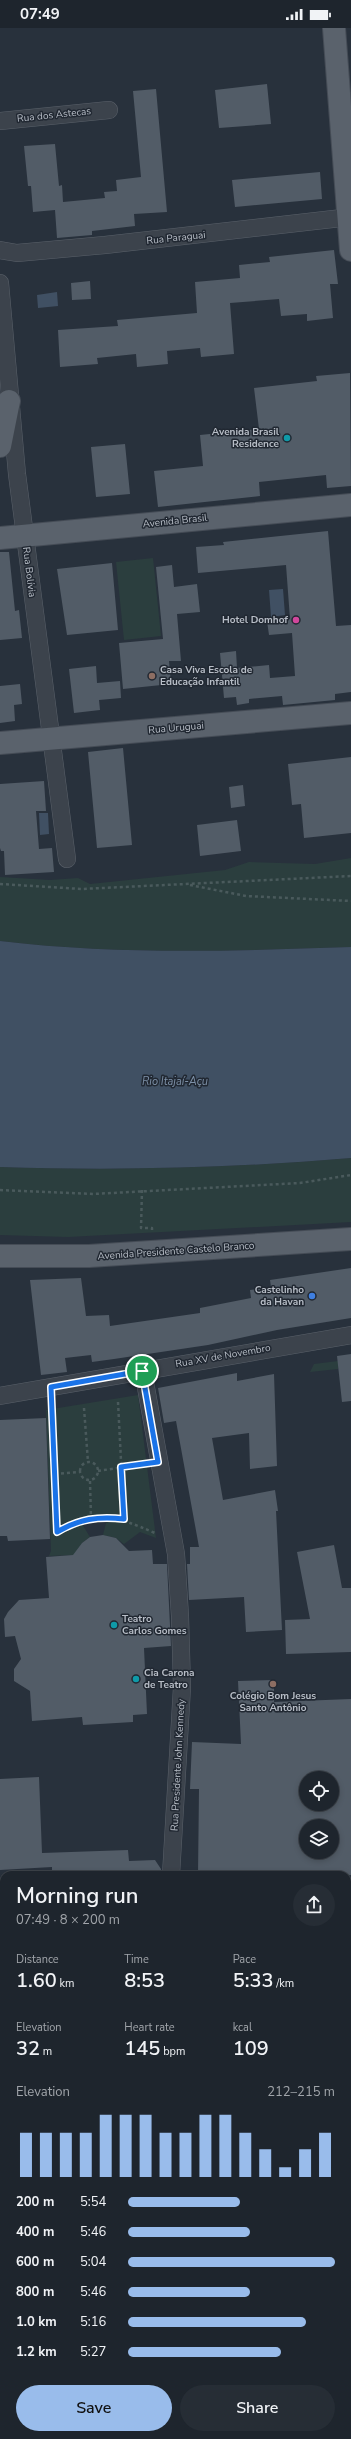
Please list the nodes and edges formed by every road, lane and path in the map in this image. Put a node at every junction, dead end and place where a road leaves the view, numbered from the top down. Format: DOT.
graph roads {
  1 [pos="334,28"];
  2 [pos="109,110"];
  3 [pos="0,121"];
  4 [pos="350,217"];
  5 [pos="0,250"];
  6 [pos="351,250"];
  7 [pos="0,283"];
  8 [pos="9,402"];
  9 [pos="0,446"];
  10 [pos="351,505"];
  11 [pos="25,536"];
  12 [pos="0,538"];
  13 [pos="351,713"];
  14 [pos="51,738"];
  15 [pos="0,743"];
  16 [pos="67,859"];
  17 [pos="351,876"];
  18 [pos="0,884"];
  19 [pos="185,884"];
  20 [pos="351,900"];
  21 [pos="351,1175"];
  22 [pos="0,1190"];
  23 [pos="142,1190"];
  24 [pos="140,1228"];
  25 [pos="351,1239"];
  26 [pos="0,1256"];
  27 [pos="351,1334"];
  28 [pos="142,1371"];
  29 [pos="51,1387"];
  30 [pos="0,1396"];
  31 [pos="118,1402"];
  32 [pos="84,1408"];
  33 [pos="88,1462"];
  34 [pos="158,1462"];
  35 [pos="121,1467"];
  36 [pos="98,1471"];
  37 [pos="80,1472"];
  38 [pos="55,1474"];
  39 [pos="90,1480"];
  40 [pos="90,1518"];
  41 [pos="124,1519"];
  42 [pos="158,1534"];
  43 [pos="171,1871"];
  1 -- 4 [label="main road"];
  2 -- 3 [label="street, Rua dos Astecas"];
  4 -- 5 [label="street, Rua Paraguai"];
  4 -- 6 [label="main road"];
  7 -- 8 [label="street, Rua Bolívia"];
  8 -- 9 [label="main road"];
  8 -- 11 [label="street, Rua Bolívia"];
  10 -- 11 [label="main road, Avenida Brasil"];
  11 -- 12 [label="main road, Avenida Brasil"];
  11 -- 14 [label="street, Rua Bolívia"];
  13 -- 14 [label="main road, Rua Uruguai"];
  14 -- 15 [label="main road, Rua Uruguai"];
  14 -- 16 [label="street, Rua Bolívia"];
  17 -- 19 [label="path"];
  18 -- 19 [label="path"];
  19 -- 20 [label="path"];
  21 -- 23 [label="path"];
  22 -- 23 [label="path"];
  23 -- 24 [label="path"];
  25 -- 26 [label="main road, Avenida Presidente Castelo Branco"];
  27 -- 28 [label="street, Rua XV de Novembro"];
  28 -- 29 [label="street, Rua XV de Novembro"];
  28 -- 34 [label="street, Rua Presidente John Kennedy"];
  29 -- 30 [label="street, Rua XV de Novembro"];
  29 -- 38 [label="path"];
  31 -- 35 [label="path"];
  32 -- 33 [label="path"];
  33 -- 36 [label="path"];
  33 -- 37 [label="path"];
  34 -- 35 [label="path"];
  34 -- 43 [label="street, Rua Presidente John Kennedy"];
  35 -- 36 [label="path"];
  35 -- 41 [label="path"];
  36 -- 39 [label="path"];
  37 -- 38 [label="path"];
  37 -- 39 [label="path"];
  38 -- 40 [label="path"];
  39 -- 40 [label="path"];
  40 -- 41 [label="path"];
  41 -- 42 [label="path"];
}
